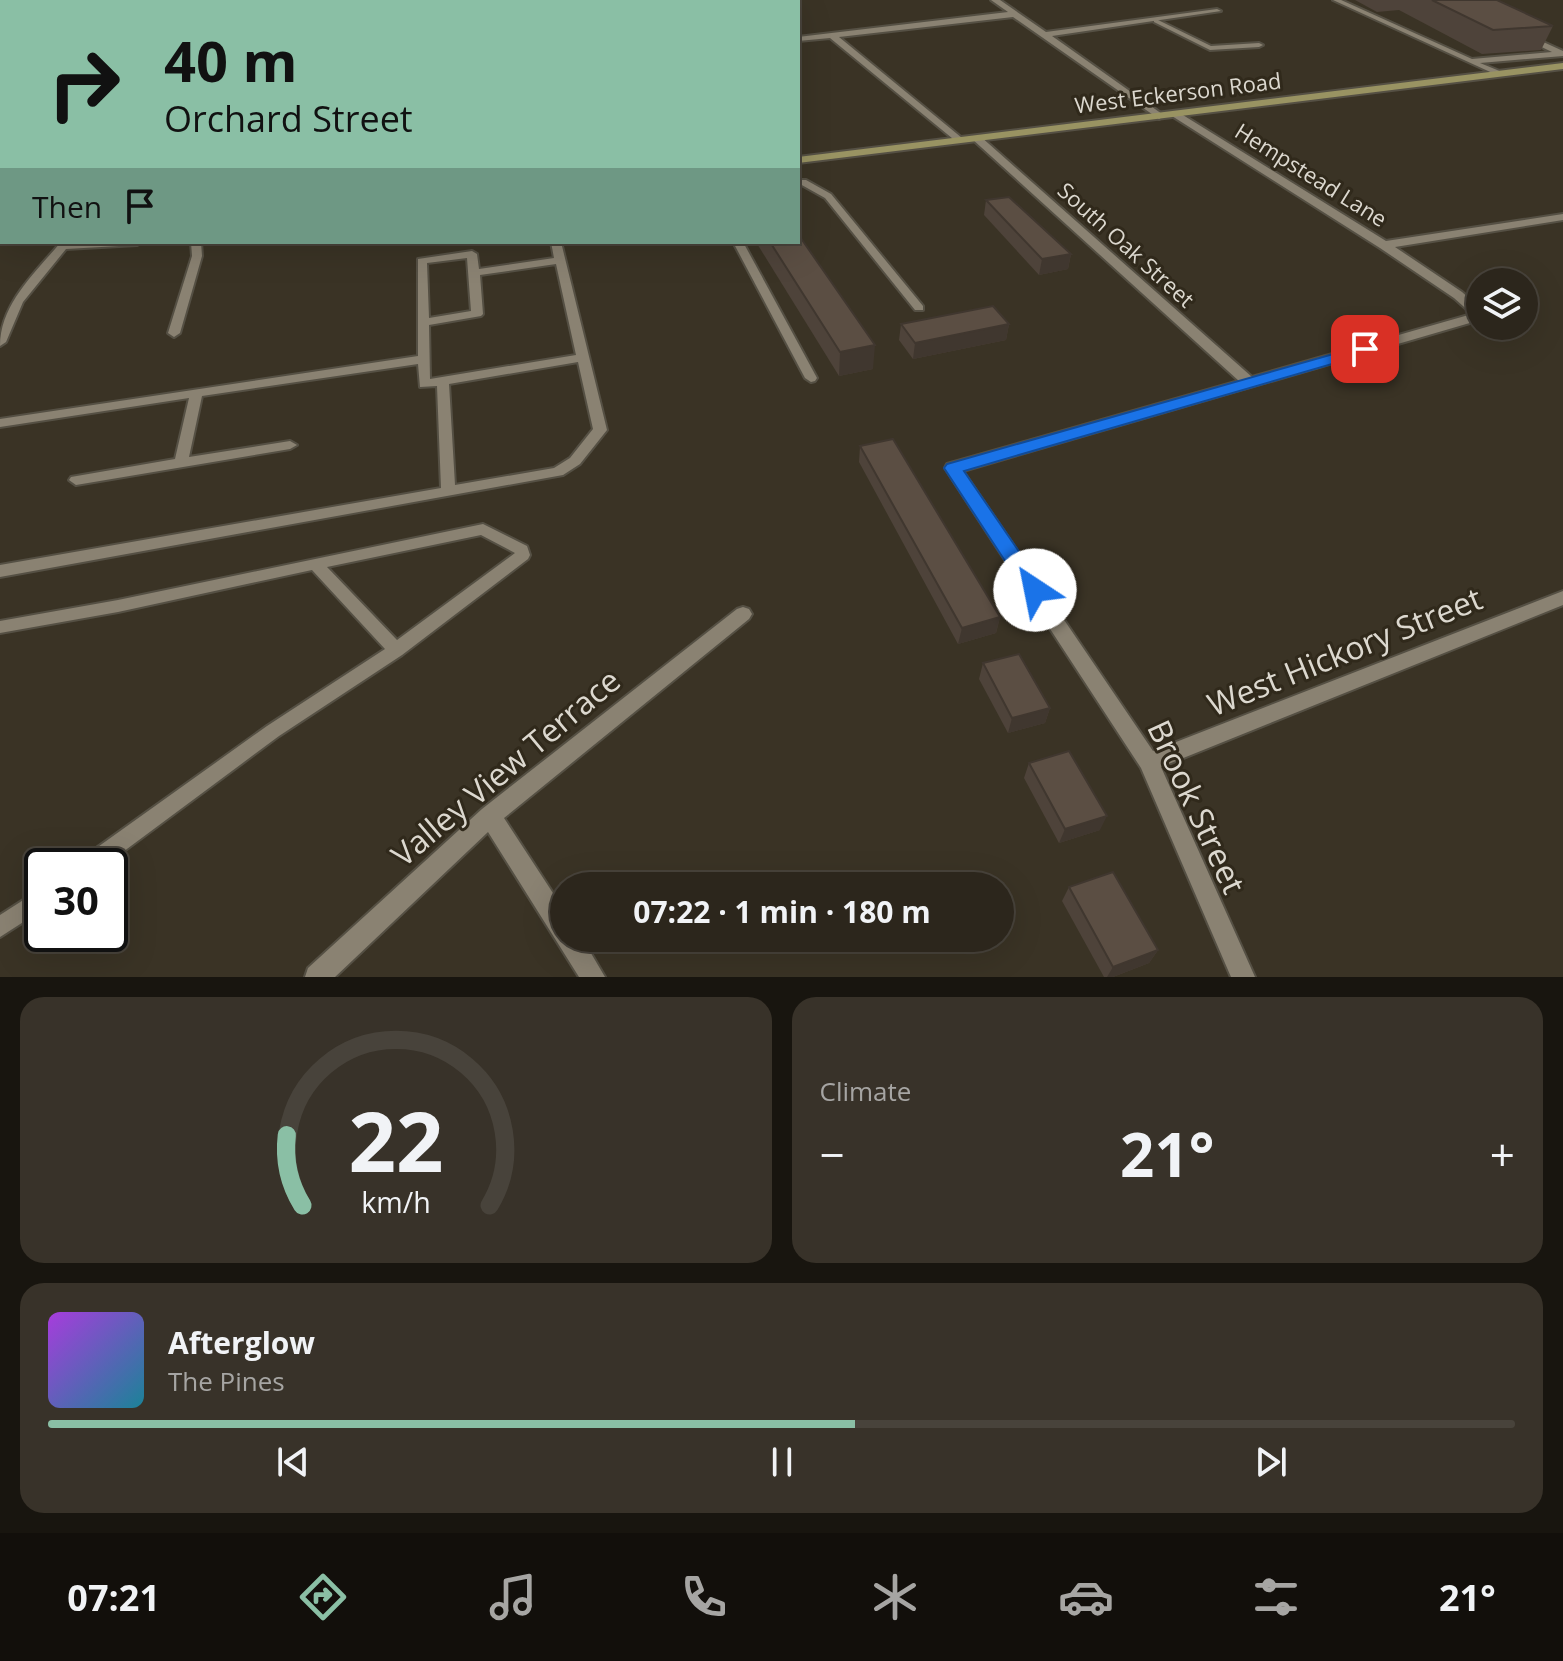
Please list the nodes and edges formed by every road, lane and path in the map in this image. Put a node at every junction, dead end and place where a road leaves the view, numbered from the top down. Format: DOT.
graph roads {
  1 [pos="995,0"];
  2 [pos="1336,0"];
  3 [pos="1217,11"];
  4 [pos="1015,14"];
  5 [pos="1156,21"];
  6 [pos="1517,32"];
  7 [pos="832,35"];
  8 [pos="1045,35"];
  9 [pos="800,39"];
  10 [pos="1259,45"];
  11 [pos="1561,53"];
  12 [pos="1473,61"];
  13 [pos="1563,66"];
  14 [pos="1499,74"];
  15 [pos="1175,114"];
  16 [pos="1159,116"];
  17 [pos="976,138"];
  18 [pos="958,140"];
  19 [pos="800,160"];
  20 [pos="800,180"];
  21 [pos="1563,217"];
  22 [pos="64,244"];
  23 [pos="196,244"];
  24 [pos="556,244"];
  25 [pos="739,244"];
  26 [pos="1384,245"];
  27 [pos="560,260"];
  28 [pos="474,273"];
  29 [pos="1466,302"];
  30 [pos="919,308"];
  31 [pos="1466,319"];
  32 [pos="423,322"];
  33 [pos="174,333"];
  34 [pos="0,342"];
  35 [pos="584,357"];
  36 [pos="424,359"];
  37 [pos="811,378"];
  38 [pos="443,381"];
  39 [pos="1250,383"];
  40 [pos="196,394"];
  41 [pos="0,423"];
  42 [pos="290,445"];
  43 [pos="181,463"];
  44 [pos="76,480"];
  45 [pos="448,492"];
  46 [pos="315,564"];
  47 [pos="0,571"];
  48 [pos="1563,598"];
  49 [pos="743,614"];
  50 [pos="0,627"];
  51 [pos="396,650"];
  52 [pos="1149,762"];
  53 [pos="490,816"];
  54 [pos="113,848"];
  55 [pos="550,909"];
  56 [pos="24,910"];
  57 [pos="0,927"];
  58 [pos="577,952"];
  59 [pos="317,977"];
  60 [pos="593,977"];
  61 [pos="1243,977"];
  1 -- 4 [label="street"];
  2 -- 12 [label="lane"];
  3 -- 5 [label="street"];
  4 -- 7 [label="street"];
  4 -- 8 [label="street"];
  5 -- 8 [label="street"];
  5 -- 10 [label="lane"];
  6 -- 11 [label="lane"];
  7 -- 9 [label="street"];
  7 -- 18 [label="street"];
  8 -- 16 [label="street"];
  11 -- 12 [label="lane"];
  12 -- 14 [label="lane"];
  13 -- 14 [label="street, West Eckerson Road"];
  14 -- 15 [label="street, West Eckerson Road"];
  15 -- 16 [label="street, West Eckerson Road"];
  15 -- 26 [label="street, Hempstead Lane"];
  16 -- 17 [label="street, West Eckerson Road"];
  17 -- 18 [label="street, West Eckerson Road"];
  17 -- 39 [label="street, South Oak Street"];
  18 -- 19 [label="street, West Eckerson Road"];
  20 -- 30 [label="lane"];
  21 -- 26 [label="street"];
  22 -- 34 [label="lane"];
  23 -- 33 [label="lane"];
  24 -- 27 [label="lane"];
  25 -- 37 [label="lane"];
  26 -- 29 [label="street, Hempstead Lane"];
  27 -- 28 [label="lane"];
  27 -- 35 [label="lane"];
  28 -- 32 [label="lane"];
  28 -- 32 [label="lane"];
  31 -- 39 [label="street"];
  32 -- 36 [label="lane"];
  35 -- 38 [label="lane"];
  35 -- 45 [label="lane"];
  36 -- 38 [label="lane"];
  36 -- 40 [label="lane"];
  38 -- 45 [label="lane"];
  39 -- 52 [label="street, Brook Street"];
  40 -- 41 [label="lane"];
  40 -- 43 [label="lane"];
  42 -- 43 [label="lane"];
  43 -- 44 [label="lane"];
  45 -- 47 [label="lane"];
  46 -- 50 [label="lane"];
  46 -- 51 [label="lane"];
  46 -- 51 [label="lane"];
  48 -- 52 [label="street, West Hickory Street"];
  49 -- 53 [label="street, Valley View Terrace"];
  51 -- 54 [label="lane"];
  52 -- 61 [label="street, Brook Street"];
  53 -- 55 [label="street"];
  53 -- 59 [label="street, Valley View Terrace"];
  56 -- 57 [label="lane"];
  58 -- 60 [label="street"];
}
